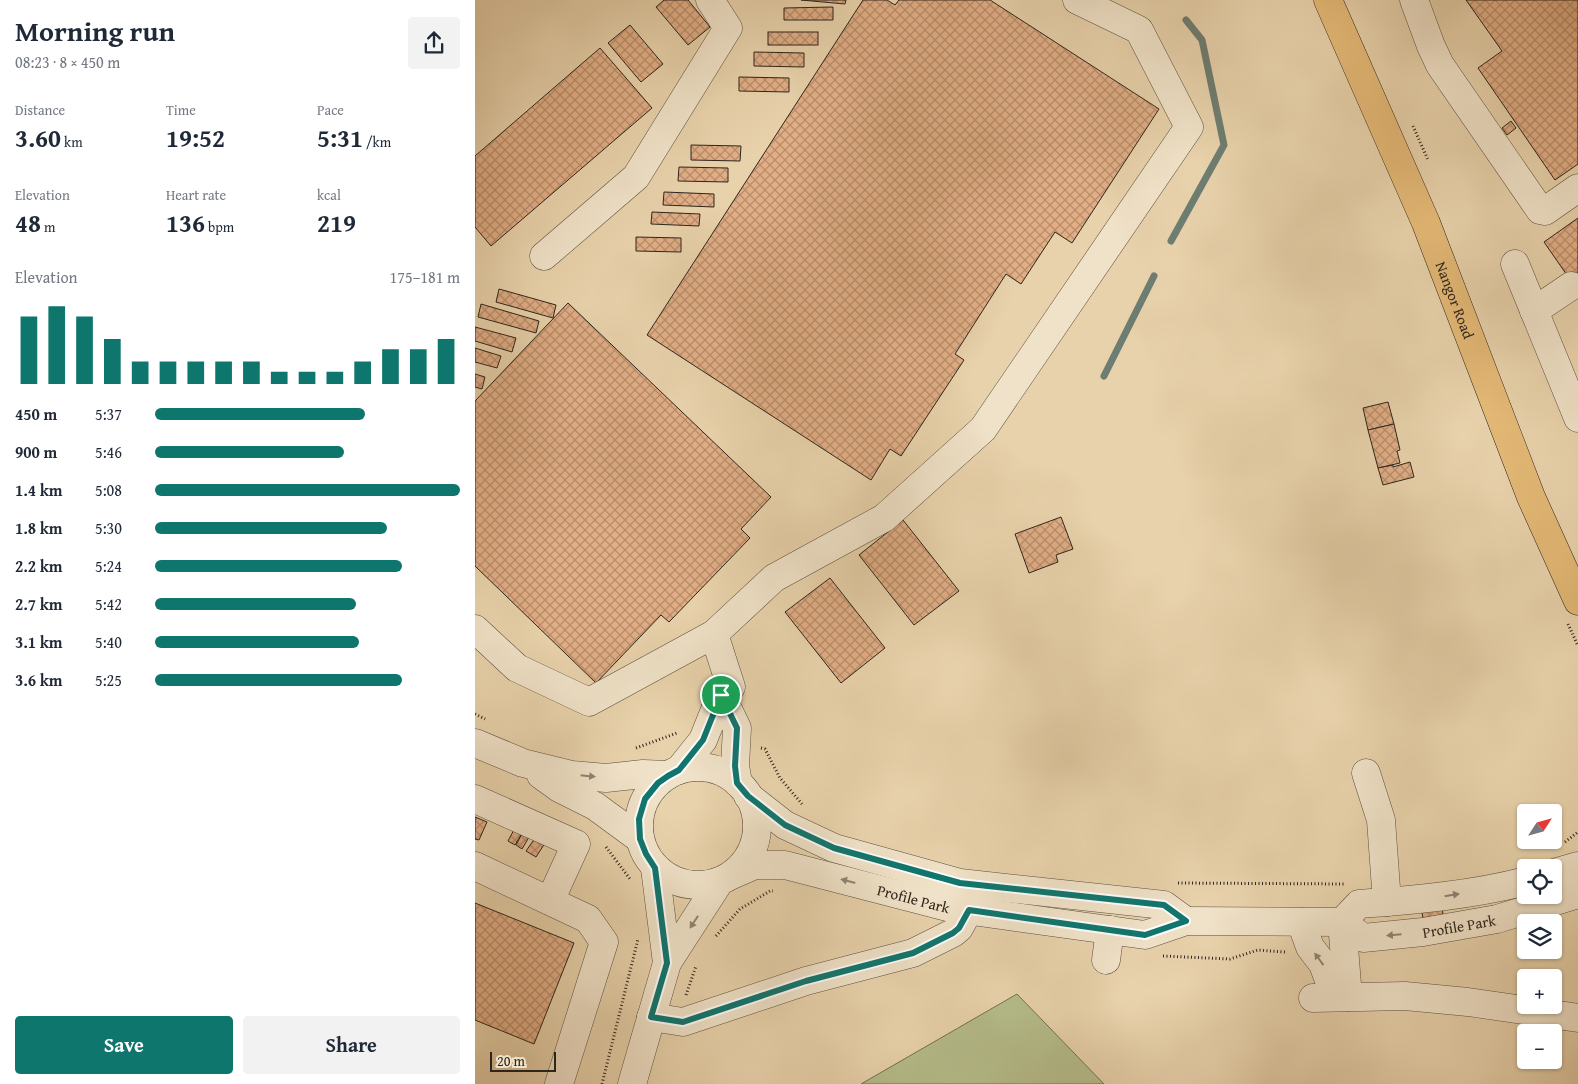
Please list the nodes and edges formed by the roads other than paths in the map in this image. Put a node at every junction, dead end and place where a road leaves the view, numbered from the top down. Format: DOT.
graph roads {
  1 [pos="710,0"];
  2 [pos="1077,0"];
  3 [pos="1328,0"];
  4 [pos="1414,0"];
  5 [pos="1578,188"];
  6 [pos="544,256"];
  7 [pos="1515,264"];
  8 [pos="1571,286"];
  9 [pos="1534,310"];
  10 [pos="1577,416"];
  11 [pos="1578,601"];
  12 [pos="475,629"];
  13 [pos="714,634"];
  14 [pos="721,695"];
  15 [pos="475,743"];
  16 [pos="523,763"];
  17 [pos="673,773"];
  18 [pos="1366,773"];
  19 [pos="743,789"];
  20 [pos="475,799"];
  21 [pos="640,839"];
  22 [pos="475,866"];
  23 [pos="1578,866"];
  24 [pos="655,868"];
  25 [pos="1562,871"];
  26 [pos="726,878"];
  27 [pos="1517,883"];
  28 [pos="1387,892"];
  29 [pos="1578,894"];
  30 [pos="550,901"];
  31 [pos="969,910"];
  32 [pos="1186,921"];
  33 [pos="1301,922"];
  34 [pos="1342,922"];
  35 [pos="1110,930"];
  36 [pos="1106,960"];
  37 [pos="667,963"];
  38 [pos="1331,997"];
  39 [pos="651,1017"];
  40 [pos="1578,1018"];
  41 [pos="559,1084"];
  42 [pos="632,1084"];
  1 -- 6 [label="street"];
  2 -- 13 [label="street"];
  3 -- 11 [label="main road, Nangor Road"];
  4 -- 5 [label="street"];
  7 -- 9 [label="street"];
  8 -- 9 [label="street"];
  9 -- 10 [label="street"];
  12 -- 13 [label="street"];
  13 -- 14 [label="street"];
  14 -- 17 [label="street"];
  14 -- 19 [label="street"];
  15 -- 16 [label="street"];
  16 -- 17 [label="street, one-way"];
  16 -- 21 [label="street"];
  17 -- 19 [label="street"];
  17 -- 21 [label="street"];
  18 -- 28 [label="street"];
  19 -- 26 [label="street"];
  19 -- 32 [label="street, Profile Park"];
  20 -- 30 [label="street"];
  21 -- 24 [label="street"];
  22 -- 30 [label="street"];
  23 -- 25 [label="street"];
  24 -- 26 [label="street"];
  24 -- 37 [label="street"];
  31 -- 26 [label="street, Profile Park, one-way"];
  26 -- 37 [label="street, one-way"];
  28 -- 27 [label="street, Profile Park, one-way"];
  28 -- 34 [label="street, Profile Park"];
  29 -- 34 [label="street, Profile Park, one-way"];
  30 -- 41 [label="street"];
  31 -- 35 [label="street, Profile Park"];
  31 -- 39 [label="street"];
  32 -- 33 [label="street, Profile Park"];
  32 -- 35 [label="street, Profile Park"];
  33 -- 34 [label="street, Profile Park"];
  38 -- 33 [label="street, one-way"];
  34 -- 38 [label="street"];
  35 -- 36 [label="street"];
  37 -- 39 [label="street"];
  38 -- 40 [label="street"];
  39 -- 42 [label="street"];
}
